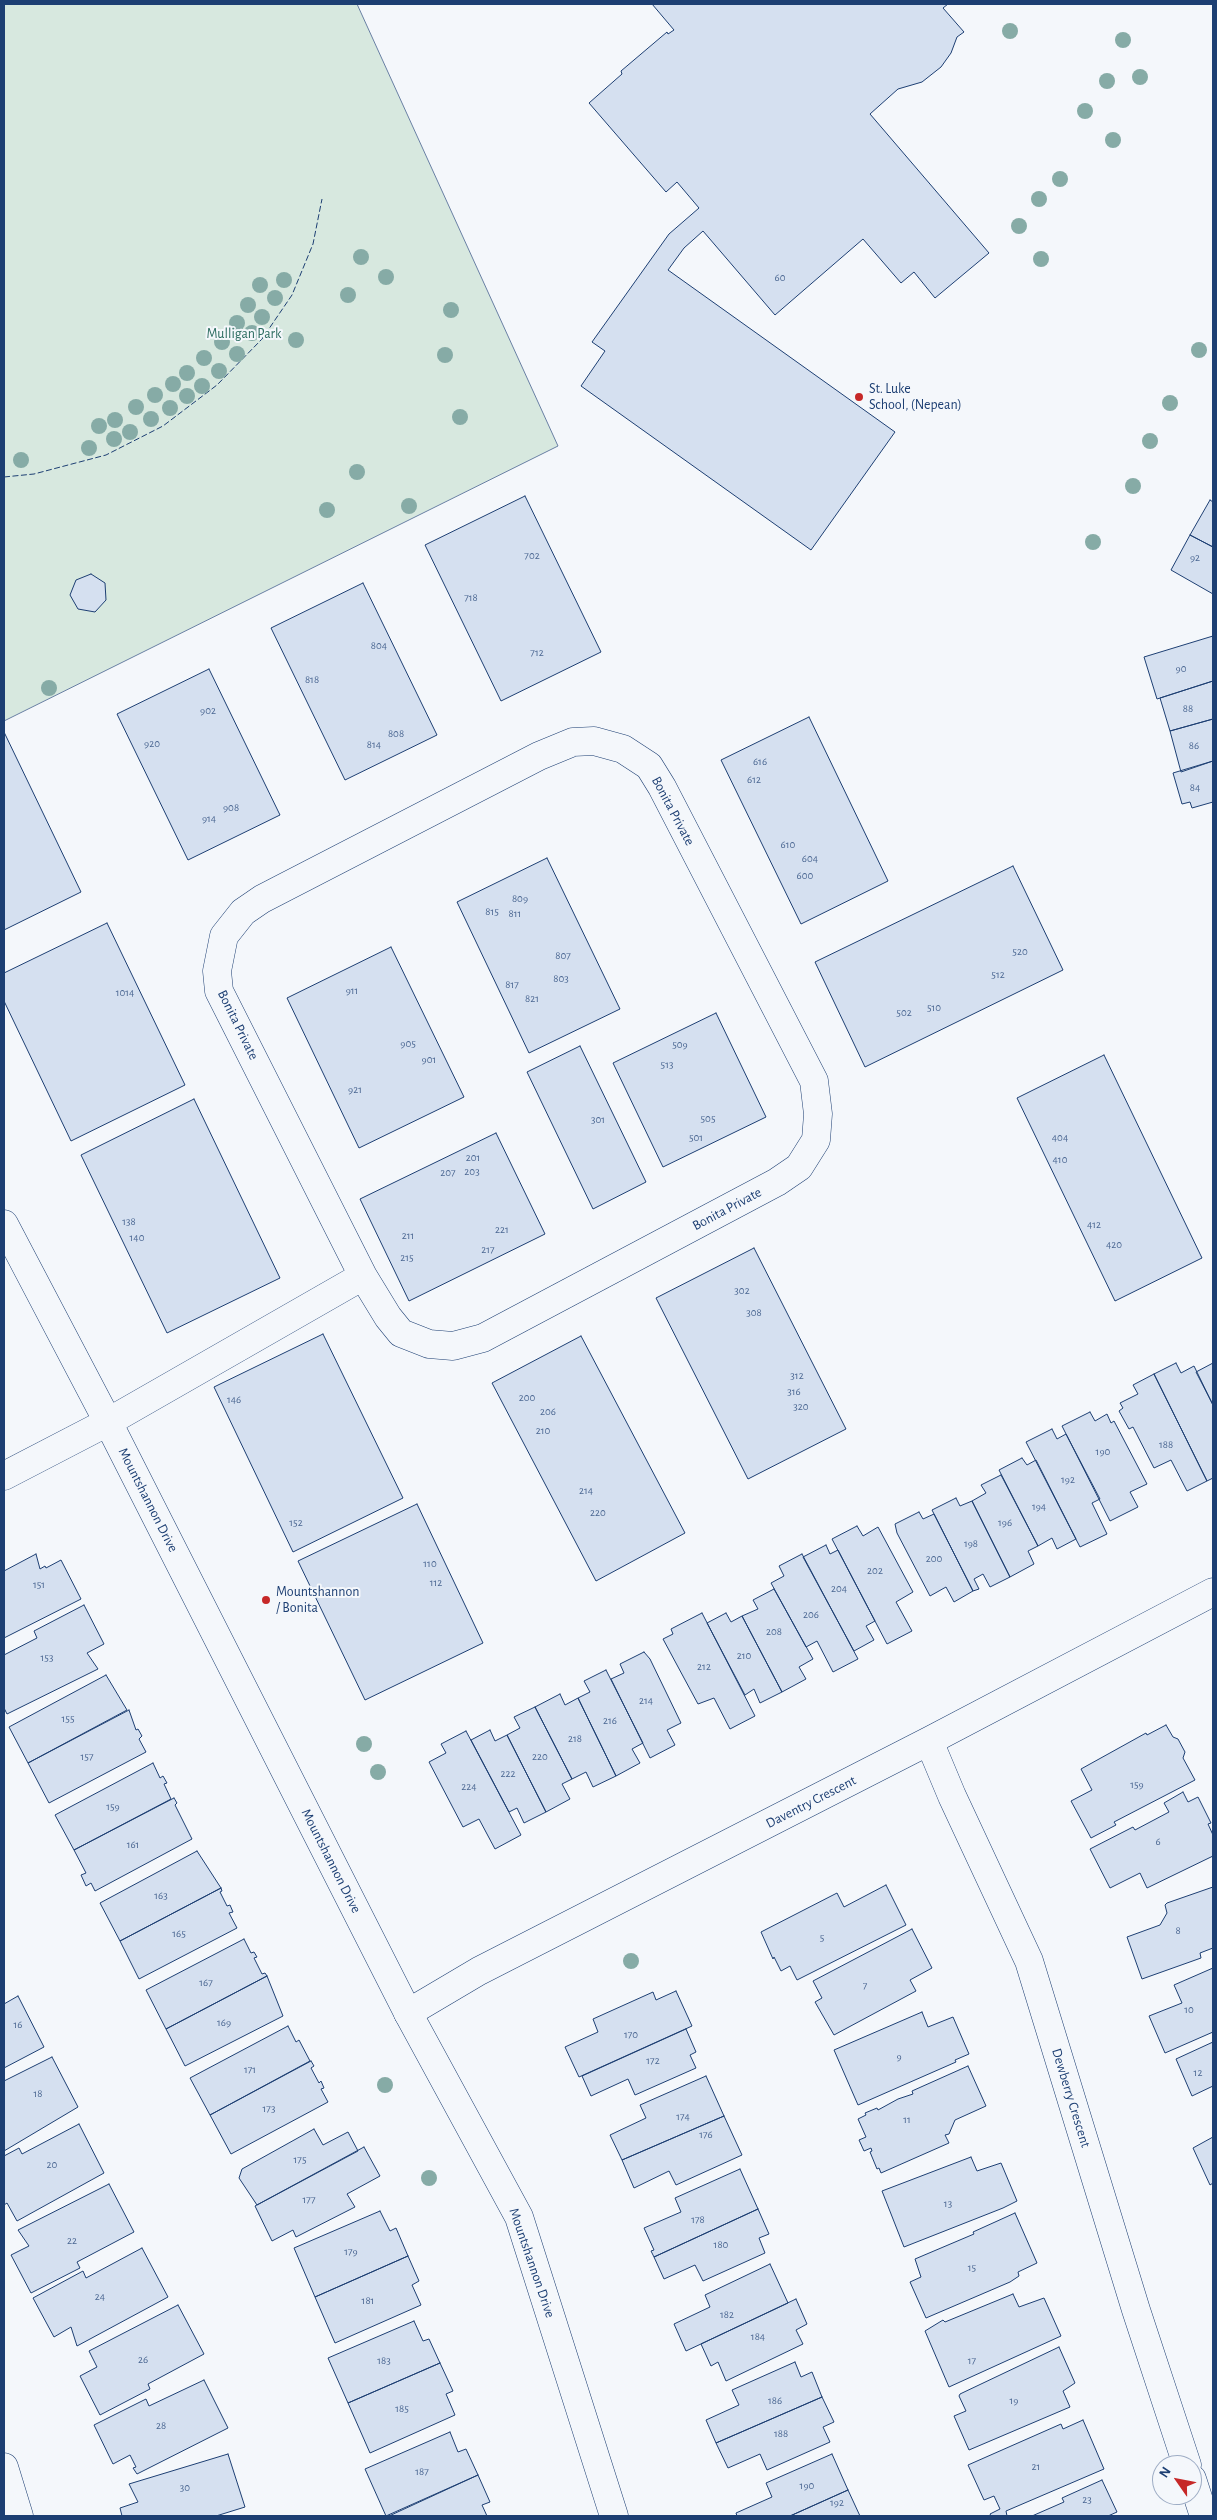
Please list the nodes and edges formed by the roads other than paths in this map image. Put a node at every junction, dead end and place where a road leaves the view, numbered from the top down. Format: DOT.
graph roads {
  1 [pos="4,1224"];
  2 [pos="363,1276"];
  3 [pos="108,1422"];
  4 [pos="4,1476"];
  5 [pos="1213,1592"];
  6 [pos="929,1741"];
  7 [pos="408,2012"];
  8 [pos="1184,2455"];
  9 [pos="4,2467"];
  10 [pos="19,2516"];
  11 [pos="614,2516"];
  1 -- 3 [label="street, Mountshannon Drive"];
  2 -- 2 [label="street, Bonita Private"];
  2 -- 3 [label="street"];
  3 -- 4 [label="street"];
  3 -- 7 [label="street, Mountshannon Drive"];
  5 -- 6 [label="street, Daventry Crescent"];
  6 -- 7 [label="street, Daventry Crescent"];
  6 -- 8 [label="street, Dewberry Crescent"];
  7 -- 11 [label="street, Mountshannon Drive"];
  9 -- 10 [label="street"];
}
